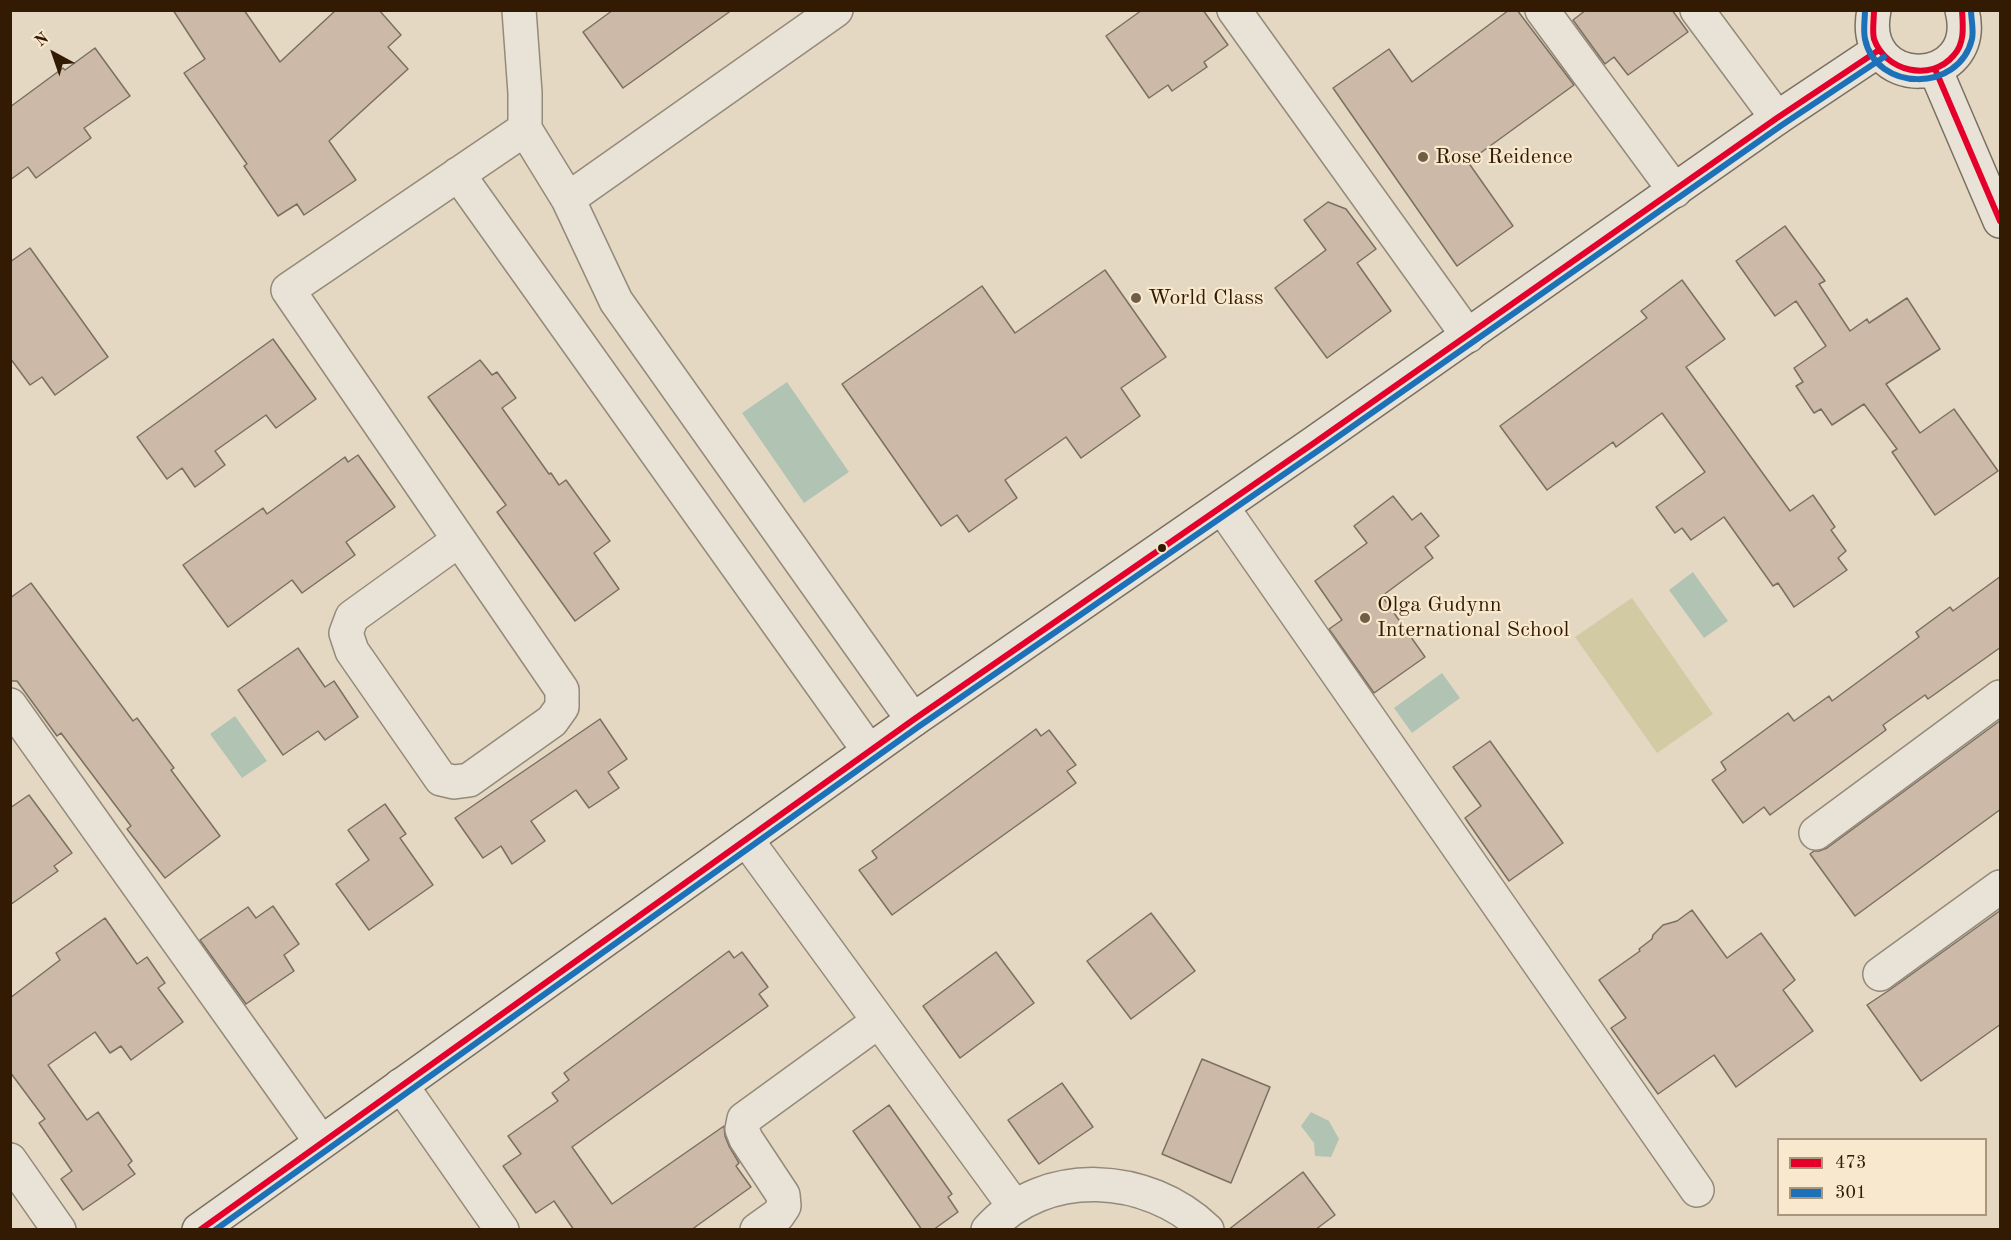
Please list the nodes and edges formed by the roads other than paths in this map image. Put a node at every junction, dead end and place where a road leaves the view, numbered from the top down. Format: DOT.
graph roads {
  1 [pos="519,10"];
  2 [pos="836,10"];
  3 [pos="1234,10"];
  4 [pos="1542,10"];
  5 [pos="1697,10"];
  6 [pos="1874,10"];
  7 [pos="1962,10"];
  8 [pos="1879,50"];
  9 [pos="1935,69"];
  10 [pos="1777,118"];
  11 [pos="525,129"];
  12 [pos="458,174"];
  13 [pos="1675,191"];
  14 [pos="568,200"];
  15 [pos="2001,221"];
  16 [pos="1468,336"];
  17 [pos="1222,507"];
  18 [pos="459,540"];
  19 [pos="2001,697"];
  20 [pos="10,705"];
  21 [pos="913,720"];
  22 [pos="869,751"];
  23 [pos="1816,833"];
  24 [pos="746,838"];
  25 [pos="2001,887"];
  26 [pos="1880,974"];
  27 [pos="879,1021"];
  28 [pos="401,1085"];
  29 [pos="321,1142"];
  30 [pos="10,1160"];
  31 [pos="1697,1190"];
  32 [pos="1014,1206"];
  33 [pos="59,1230"];
  34 [pos="199,1230"];
  35 [pos="502,1230"];
  36 [pos="756,1230"];
  37 [pos="988,1230"];
  38 [pos="1207,1230"];
  1 -- 11 [label="street"];
  2 -- 14 [label="street"];
  3 -- 16 [label="street"];
  4 -- 13 [label="street"];
  5 -- 10 [label="street"];
  6 -- 8 [label="street"];
  7 -- 9 [label="street"];
  8 -- 9 [label="street"];
  8 -- 10 [label="street"];
  9 -- 15 [label="street"];
  10 -- 13 [label="street"];
  11 -- 12 [label="street"];
  11 -- 14 [label="street"];
  12 -- 18 [label="street"];
  12 -- 22 [label="street"];
  13 -- 16 [label="street"];
  14 -- 21 [label="street"];
  16 -- 17 [label="street"];
  17 -- 21 [label="street"];
  17 -- 31 [label="street"];
  18 -- 18 [label="street"];
  19 -- 23 [label="street"];
  20 -- 29 [label="street"];
  21 -- 22 [label="street"];
  22 -- 24 [label="street"];
  24 -- 27 [label="street"];
  24 -- 28 [label="street"];
  25 -- 26 [label="street"];
  27 -- 32 [label="street"];
  27 -- 36 [label="street"];
  28 -- 29 [label="street"];
  28 -- 35 [label="street"];
  29 -- 34 [label="street"];
  30 -- 33 [label="street"];
  32 -- 37 [label="street"];
  32 -- 38 [label="street"];
}
